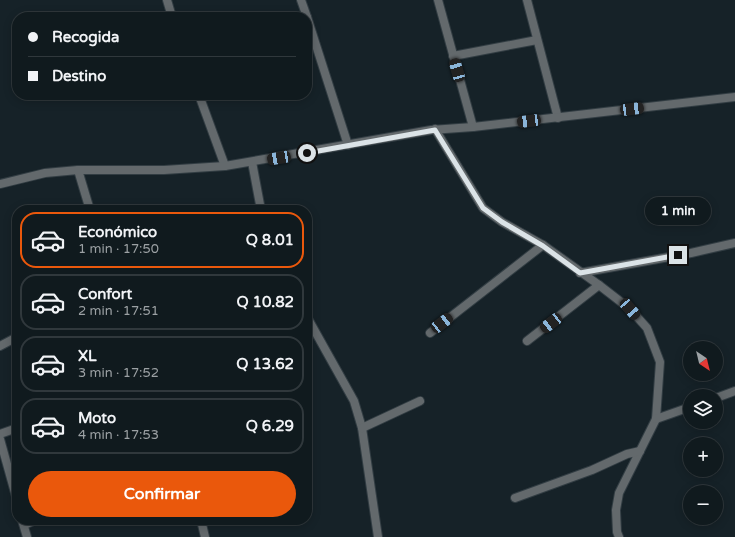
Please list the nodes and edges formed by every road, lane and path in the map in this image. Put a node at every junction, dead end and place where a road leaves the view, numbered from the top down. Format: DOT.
graph roads {
  1 [pos="167,0"];
  2 [pos="301,0"];
  3 [pos="438,0"];
  4 [pos="527,0"];
  5 [pos="171,12"];
  6 [pos="305,12"];
  7 [pos="312,33"];
  8 [pos="538,40"];
  9 [pos="453,56"];
  10 [pos="735,96"];
  11 [pos="201,100"];
  12 [pos="558,118"];
  13 [pos="473,128"];
  14 [pos="435,130"];
  15 [pos="348,145"];
  16 [pos="252,162"];
  17 [pos="225,166"];
  18 [pos="78,170"];
  19 [pos="0,184"];
  20 [pos="88,205"];
  21 [pos="261,205"];
  22 [pos="735,243"];
  23 [pos="543,246"];
  24 [pos="580,273"];
  25 [pos="599,286"];
  26 [pos="312,326"];
  27 [pos="430,333"];
  28 [pos="12,340"];
  29 [pos="527,341"];
  30 [pos="0,346"];
  31 [pos="735,391"];
  32 [pos="723,395"];
  33 [pos="420,401"];
  34 [pos="683,409"];
  35 [pos="656,419"];
  36 [pos="362,428"];
  37 [pos="12,430"];
  38 [pos="0,434"];
  39 [pos="0,439"];
  40 [pos="640,451"];
  41 [pos="12,482"];
  42 [pos="515,498"];
  43 [pos="24,525"];
  44 [pos="203,525"];
  45 [pos="27,537"];
  46 [pos="205,537"];
  47 [pos="378,537"];
  48 [pos="619,537"];
  1 -- 5 [label="street"];
  2 -- 6 [label="street"];
  3 -- 9 [label="street"];
  4 -- 8 [label="street"];
  7 -- 15 [label="street"];
  8 -- 9 [label="street"];
  8 -- 12 [label="street"];
  9 -- 13 [label="street"];
  10 -- 12 [label="street"];
  11 -- 17 [label="street"];
  12 -- 13 [label="street"];
  13 -- 14 [label="street"];
  14 -- 15 [label="street"];
  14 -- 23 [label="street"];
  15 -- 16 [label="street"];
  16 -- 17 [label="street"];
  16 -- 21 [label="street"];
  17 -- 18 [label="street"];
  18 -- 19 [label="street"];
  18 -- 20 [label="street"];
  22 -- 24 [label="street"];
  23 -- 24 [label="street"];
  23 -- 27 [label="street"];
  24 -- 25 [label="street"];
  25 -- 29 [label="street"];
  25 -- 35 [label="street"];
  26 -- 36 [label="street"];
  28 -- 30 [label="street"];
  31 -- 32 [label="street"];
  33 -- 36 [label="street"];
  34 -- 35 [label="street"];
  35 -- 40 [label="street"];
  36 -- 47 [label="street"];
  37 -- 38 [label="street"];
  39 -- 41 [label="street"];
  40 -- 42 [label="street"];
  40 -- 48 [label="street"];
  43 -- 45 [label="street"];
  44 -- 46 [label="street"];
}
